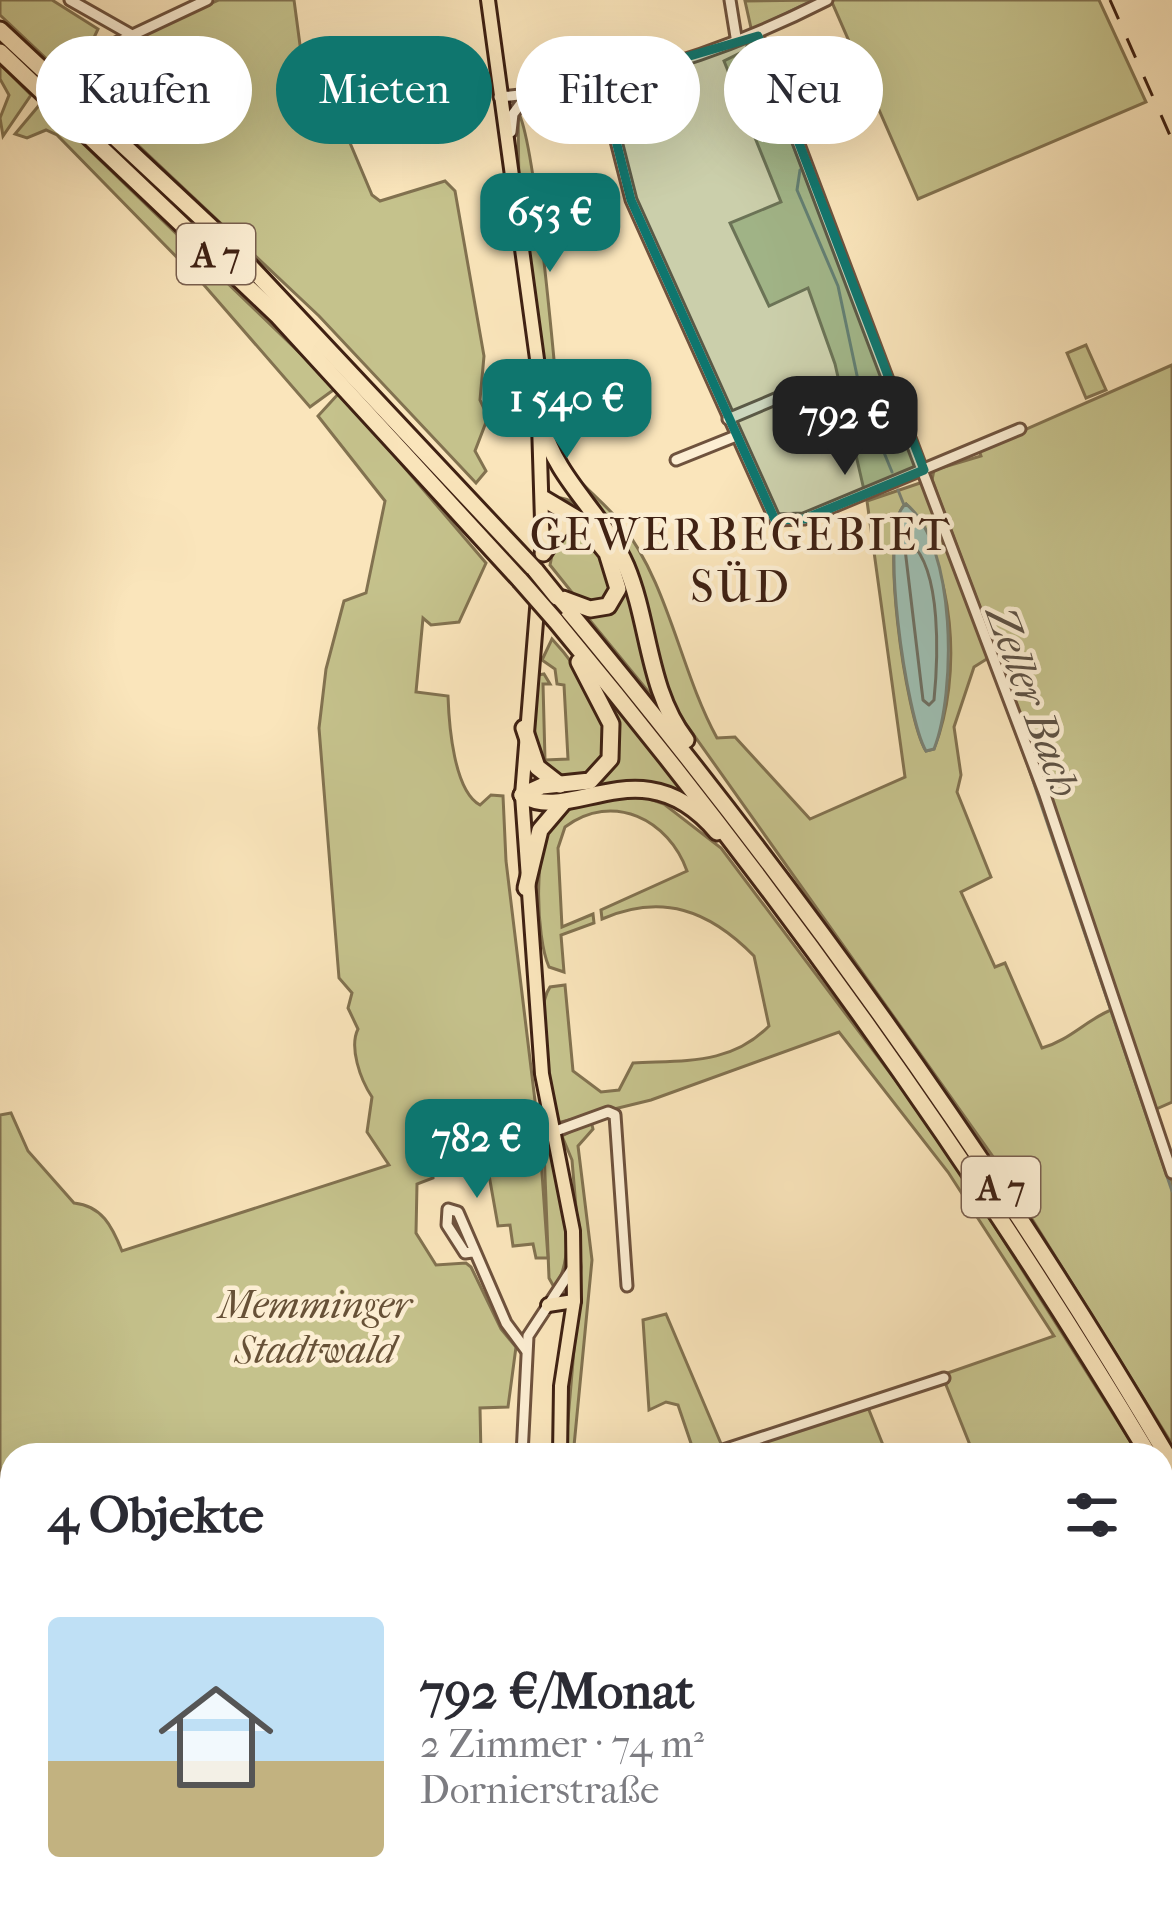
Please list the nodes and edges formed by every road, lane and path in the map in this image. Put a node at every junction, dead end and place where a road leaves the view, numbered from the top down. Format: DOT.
graph roads {
  1 [pos="70,0"];
  2 [pos="207,0"];
  3 [pos="488,0"];
  4 [pos="730,0"];
  5 [pos="826,0"];
  6 [pos="0,30"];
  7 [pos="130,34"];
  8 [pos="126,36"];
  9 [pos="736,36"];
  10 [pos="758,36"];
  11 [pos="0,52"];
  12 [pos="36,70"];
  13 [pos="36,75"];
  14 [pos="516,96"];
  15 [pos="499,98"];
  16 [pos="516,110"];
  17 [pos="506,140"];
  18 [pos="108,144"];
  19 [pos="114,144"];
  20 [pos="617,144"];
  21 [pos="798,144"];
  22 [pos="806,386"];
  23 [pos="728,419"];
  24 [pos="542,424"];
  25 [pos="1020,429"];
  26 [pos="736,436"];
  27 [pos="676,460"];
  28 [pos="920,472"];
  29 [pos="580,498"];
  30 [pos="544,499"];
  31 [pos="581,520"];
  32 [pos="543,554"];
  33 [pos="557,597"];
  34 [pos="555,620"];
  35 [pos="524,728"];
  36 [pos="709,784"];
  37 [pos="560,785"];
  38 [pos="522,795"];
  39 [pos="562,803"];
  40 [pos="755,868"];
  41 [pos="526,888"];
  42 [pos="553,1132"];
  43 [pos="1172,1173"];
  44 [pos="472,1252"];
  45 [pos="575,1264"];
  46 [pos="627,1286"];
  47 [pos="574,1301"];
  48 [pos="548,1305"];
  49 [pos="526,1349"];
  50 [pos="944,1378"];
  51 [pos="523,1443"];
  52 [pos="560,1443"];
  53 [pos="745,1443"];
  54 [pos="1142,1443"];
  55 [pos="1159,1443"];
  1 -- 7 [label="street"];
  2 -- 7 [label="street"];
  3 -- 15 [label="main road"];
  4 -- 9 [label="street"];
  5 -- 10 [label="street"];
  6 -- 12 [label="highway, A 7"];
  7 -- 8 [label="street"];
  11 -- 13 [label="highway, A 7"];
  14 -- 15 [label="street"];
  15 -- 17 [label="main road"];
  16 -- 17 [label="street"];
  17 -- 24 [label="main road"];
  18 -- 34 [label="highway, A 7, bridge"];
  19 -- 33 [label="highway, A 7, bridge"];
  20 -- 23 [label="street"];
  21 -- 28 [label="street"];
  22 -- 23 [label="street"];
  23 -- 26 [label="street"];
  24 -- 29 [label="highway"];
  24 -- 30 [label="main road"];
  25 -- 28 [label="street"];
  26 -- 27 [label="street"];
  26 -- 28 [label="street"];
  28 -- 43 [label="street"];
  29 -- 30 [label="highway"];
  29 -- 36 [label="highway"];
  30 -- 31 [label="highway"];
  30 -- 32 [label="main road"];
  31 -- 32 [label="highway"];
  31 -- 33 [label="highway"];
  32 -- 35 [label="main road"];
  33 -- 36 [label="highway, A 7"];
  34 -- 37 [label="highway"];
  34 -- 40 [label="highway, A 7"];
  35 -- 37 [label="highway"];
  35 -- 38 [label="main road"];
  36 -- 55 [label="highway, A 7"];
  37 -- 38 [label="highway"];
  38 -- 39 [label="highway, A 7"];
  38 -- 41 [label="main road"];
  39 -- 40 [label="highway, A 7"];
  39 -- 41 [label="highway"];
  40 -- 54 [label="highway, A 7"];
  41 -- 42 [label="main road"];
  42 -- 45 [label="main road"];
  42 -- 46 [label="street"];
  44 -- 44 [label="street"];
  44 -- 49 [label="street"];
  45 -- 47 [label="main road"];
  45 -- 48 [label="street"];
  47 -- 48 [label="main road"];
  47 -- 52 [label="main road"];
  48 -- 49 [label="street"];
  49 -- 51 [label="street"];
  50 -- 53 [label="street"];
}
